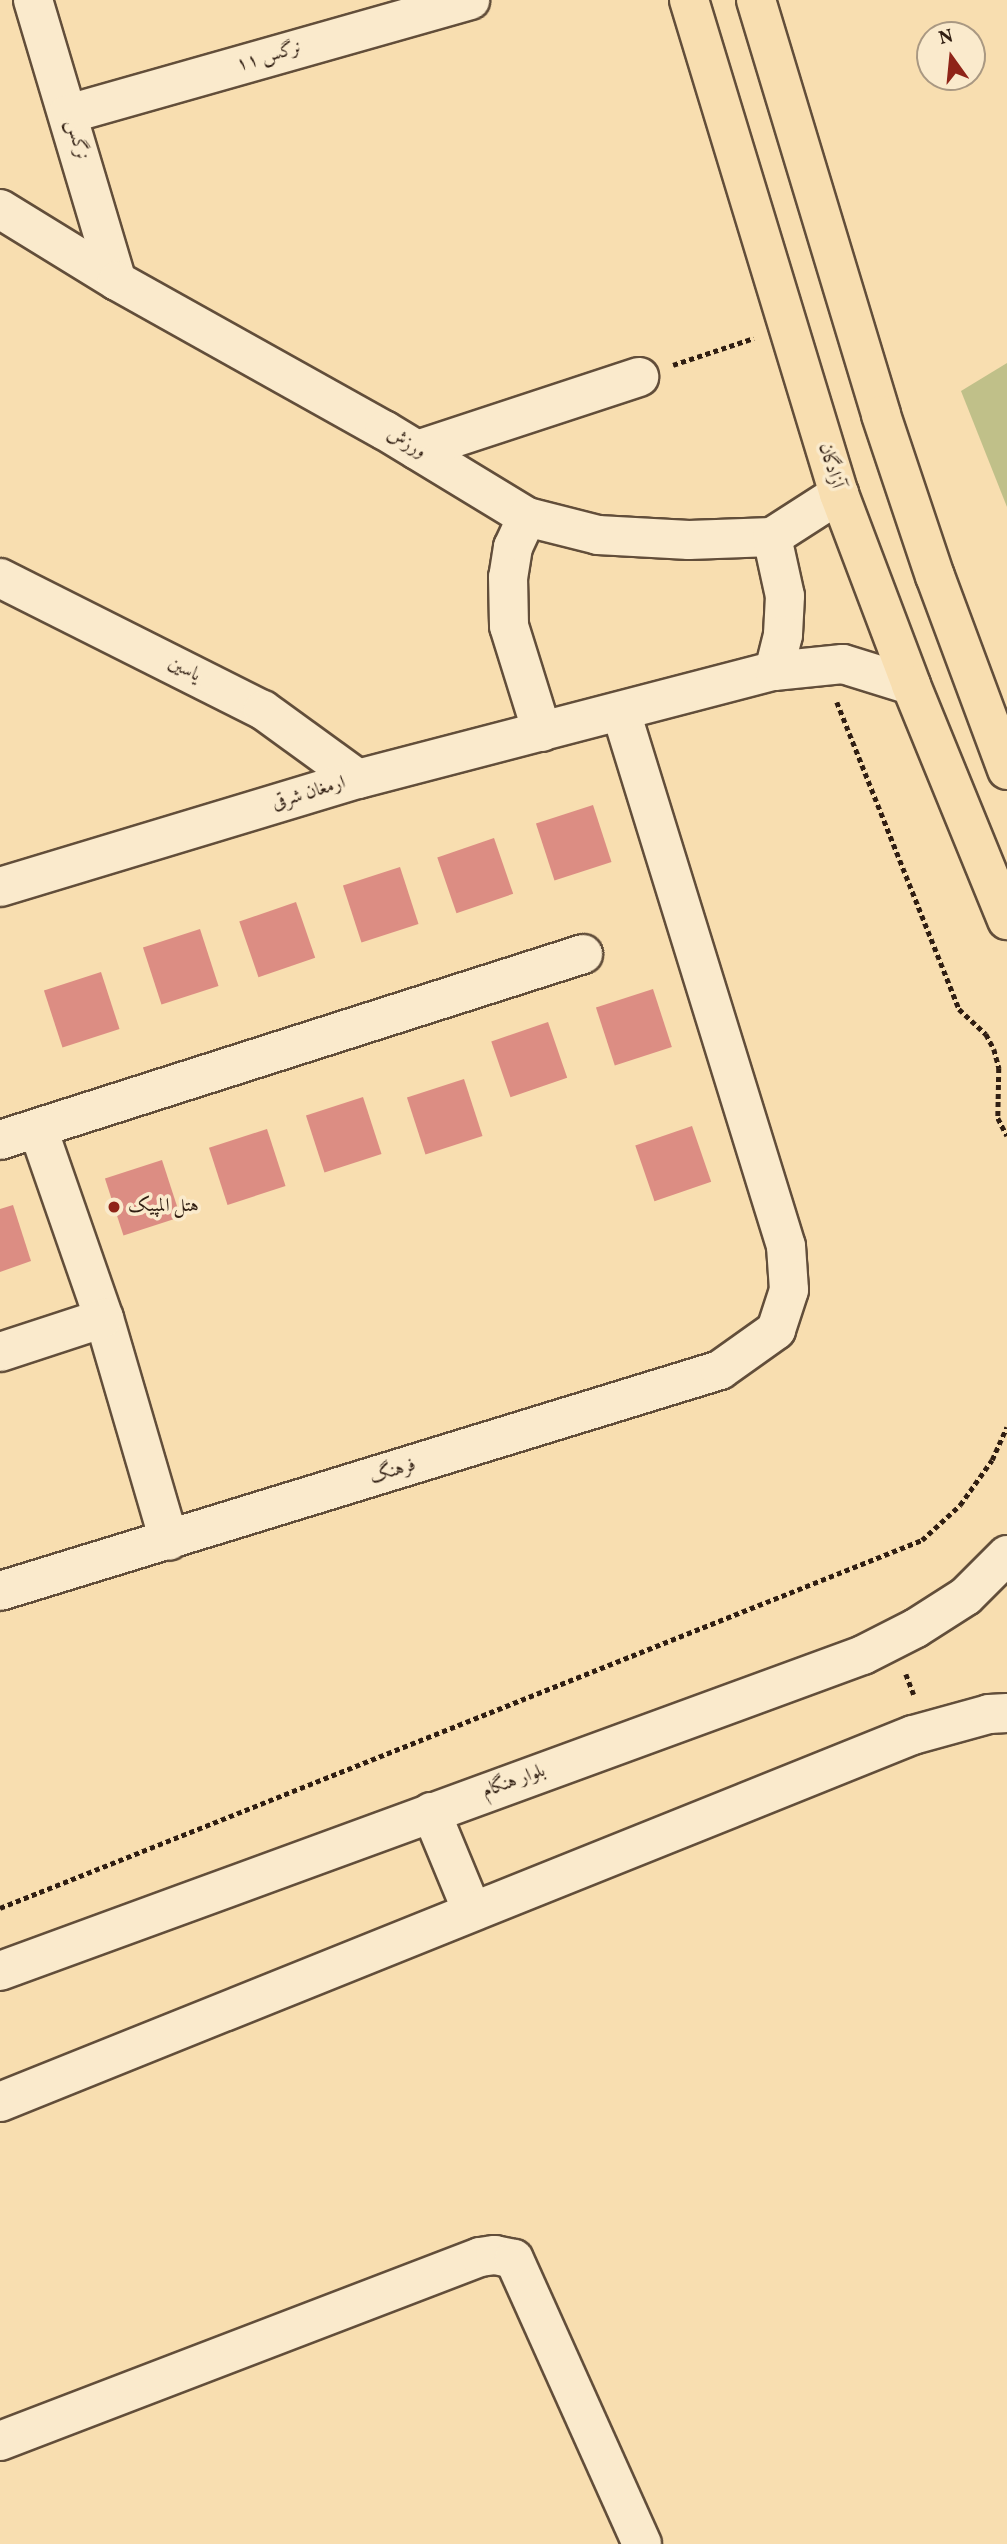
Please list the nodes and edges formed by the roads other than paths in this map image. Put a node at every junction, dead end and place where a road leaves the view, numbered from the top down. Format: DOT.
graph roads {
  1 [pos="33,0"];
  2 [pos="470,0"];
  3 [pos="689,0"];
  4 [pos="756,0"];
  5 [pos="68,114"];
  6 [pos="0,209"];
  7 [pos="117,281"];
  8 [pos="639,377"];
  9 [pos="416,450"];
  10 [pos="839,494"];
  11 [pos="527,517"];
  12 [pos="772,537"];
  13 [pos="0,578"];
  14 [pos="774,671"];
  15 [pos="911,685"];
  16 [pos="621,712"];
  17 [pos="542,732"];
  18 [pos="1007,770"];
  19 [pos="358,779"];
  20 [pos="0,887"];
  21 [pos="1007,920"];
  22 [pos="583,954"];
  23 [pos="38,1129"];
  24 [pos="0,1140"];
  25 [pos="104,1318"];
  26 [pos="0,1352"];
  27 [pos="169,1541"];
  28 [pos="1007,1555"];
  29 [pos="0,1591"];
  30 [pos="1007,1713"];
  31 [pos="431,1812"];
  32 [pos="472,1911"];
  33 [pos="0,1971"];
  34 [pos="0,2102"];
  35 [pos="0,2441"];
  36 [pos="639,2543"];
  1 -- 5 [label="street, نرگس"];
  2 -- 5 [label="street, نرگس ۱۱"];
  3 -- 10 [label="main road, آزادگان"];
  4 -- 18 [label="main road"];
  5 -- 7 [label="street, نرگس"];
  6 -- 7 [label="street, ورزش"];
  7 -- 9 [label="street, ورزش"];
  8 -- 9 [label="street"];
  9 -- 11 [label="street, ورزش"];
  10 -- 12 [label="street"];
  10 -- 15 [label="main road, آزادگان"];
  11 -- 12 [label="street, ورزش"];
  11 -- 17 [label="street"];
  12 -- 14 [label="street"];
  13 -- 19 [label="street, یاسین"];
  14 -- 15 [label="street, ارمغان شرقی"];
  14 -- 16 [label="street, ارمغان شرقی"];
  15 -- 21 [label="main road, آزادگان"];
  16 -- 17 [label="street, ارمغان شرقی"];
  16 -- 27 [label="street, فرهنگ"];
  17 -- 19 [label="street, ارمغان شرقی"];
  19 -- 20 [label="street, ارمغان شرقی"];
  22 -- 23 [label="street"];
  23 -- 24 [label="street"];
  23 -- 25 [label="street"];
  25 -- 26 [label="street"];
  25 -- 27 [label="street"];
  27 -- 29 [label="street, فرهنگ"];
  28 -- 31 [label="street, بلوار هنگام"];
  30 -- 32 [label="street"];
  31 -- 32 [label="street"];
  31 -- 33 [label="street, بلوار هنگام"];
  32 -- 34 [label="street"];
  35 -- 36 [label="street"];
}
